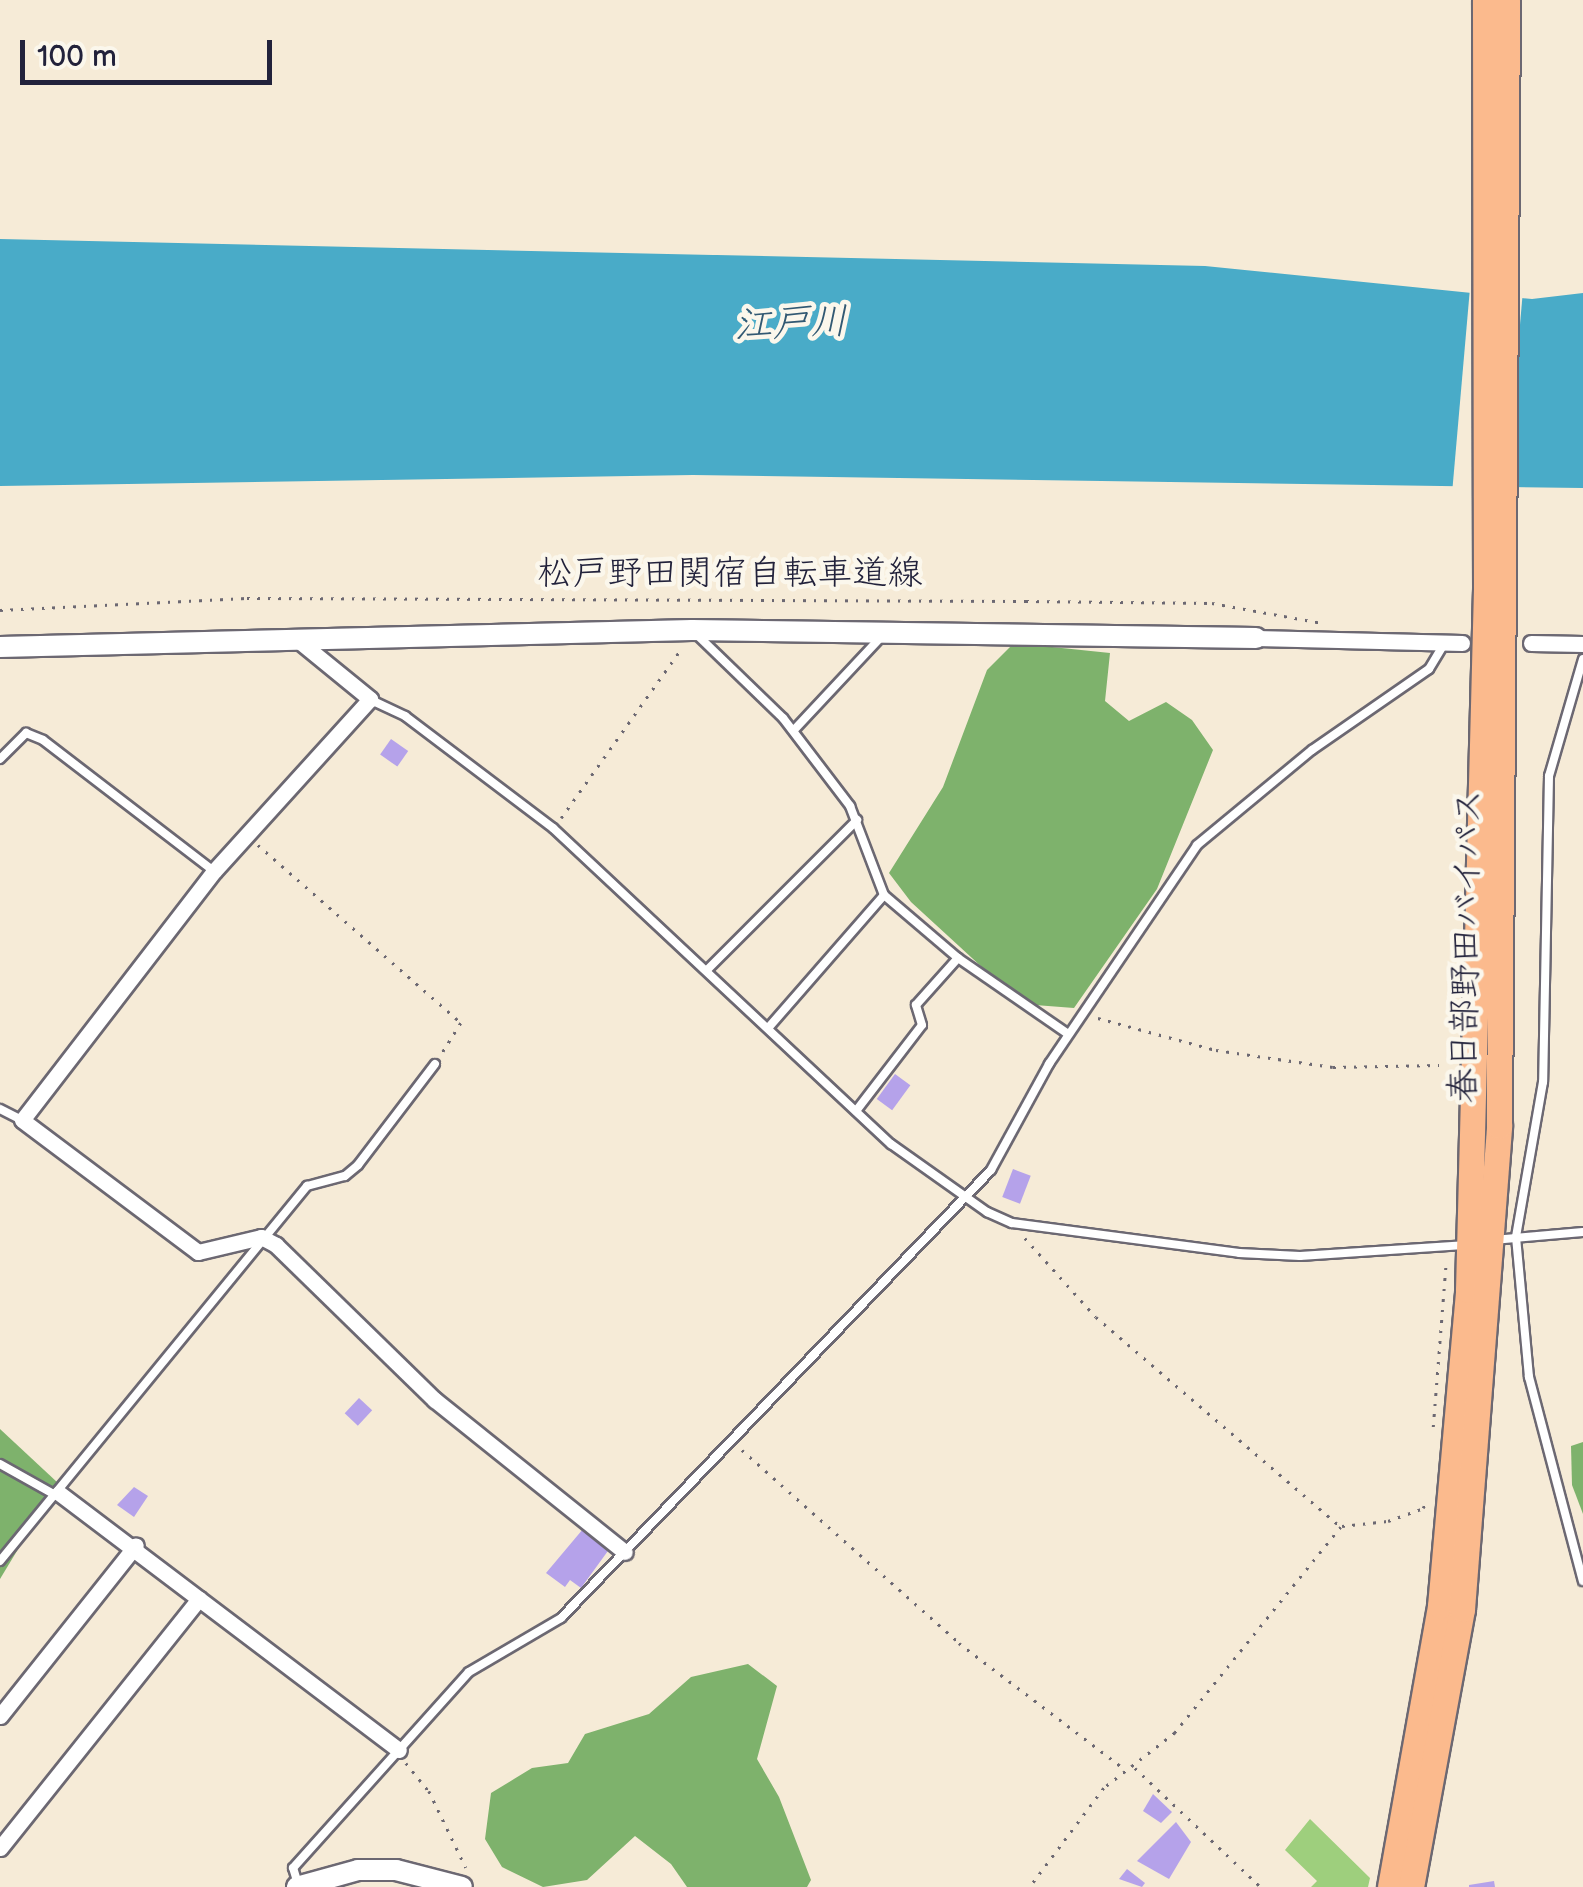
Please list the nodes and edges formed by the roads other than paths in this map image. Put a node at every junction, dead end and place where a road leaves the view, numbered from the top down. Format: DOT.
graph roads {
  1 [pos="1486,0"];
  2 [pos="1508,0"];
  3 [pos="1496,588"];
  4 [pos="693,631"];
  5 [pos="884,634"];
  6 [pos="1256,638"];
  7 [pos="299,641"];
  8 [pos="1462,642"];
  9 [pos="1530,643"];
  10 [pos="1444,644"];
  11 [pos="1583,644"];
  12 [pos="0,647"];
  13 [pos="1583,659"];
  14 [pos="370,699"];
  15 [pos="794,730"];
  16 [pos="0,759"];
  17 [pos="857,820"];
  18 [pos="214,870"];
  19 [pos="884,895"];
  20 [pos="958,958"];
  21 [pos="708,969"];
  22 [pos="768,1027"];
  23 [pos="1068,1034"];
  24 [pos="436,1064"];
  25 [pos="0,1109"];
  26 [pos="856,1110"];
  27 [pos="22,1120"];
  28 [pos="965,1200"];
  29 [pos="1583,1232"];
  30 [pos="266,1239"];
  31 [pos="1481,1242"];
  32 [pos="0,1464"];
  33 [pos="58,1495"];
  34 [pos="136,1545"];
  35 [pos="625,1552"];
  36 [pos="0,1561"];
  37 [pos="1583,1582"];
  38 [pos="199,1599"];
  39 [pos="0,1716"];
  40 [pos="398,1752"];
  41 [pos="0,1848"];
  42 [pos="465,1879"];
  43 [pos="298,1886"];
  44 [pos="1390,1887"];
  45 [pos="1411,1887"];
  1 -- 3 [label="highway, 春日部野田バイパス"];
  2 -- 3 [label="highway, 春日部野田バイパス"];
  3 -- 31 [label="highway, 春日部野田バイパス"];
  4 -- 5 [label="street"];
  4 -- 7 [label="street"];
  4 -- 15 [label="lane"];
  5 -- 6 [label="street"];
  5 -- 15 [label="lane"];
  6 -- 10 [label="street"];
  7 -- 12 [label="street"];
  7 -- 14 [label="street"];
  8 -- 10 [label="street"];
  9 -- 11 [label="street"];
  10 -- 23 [label="lane"];
  13 -- 31 [label="lane"];
  14 -- 18 [label="street"];
  14 -- 21 [label="lane"];
  15 -- 17 [label="lane"];
  16 -- 18 [label="lane"];
  17 -- 19 [label="lane"];
  17 -- 21 [label="lane"];
  18 -- 27 [label="street"];
  19 -- 20 [label="lane"];
  19 -- 22 [label="lane"];
  20 -- 23 [label="lane"];
  20 -- 26 [label="lane"];
  21 -- 22 [label="lane"];
  22 -- 26 [label="lane"];
  23 -- 28 [label="lane"];
  24 -- 30 [label="lane"];
  25 -- 27 [label="lane"];
  26 -- 28 [label="lane"];
  27 -- 30 [label="street"];
  28 -- 31 [label="lane"];
  28 -- 35 [label="lane"];
  29 -- 31 [label="lane"];
  30 -- 33 [label="lane"];
  30 -- 35 [label="street"];
  31 -- 37 [label="lane"];
  31 -- 44 [label="highway, 春日部野田バイパス"];
  31 -- 45 [label="highway, 春日部野田バイパス"];
  32 -- 33 [label="lane"];
  33 -- 34 [label="street"];
  33 -- 36 [label="lane"];
  34 -- 38 [label="street"];
  34 -- 39 [label="street"];
  35 -- 40 [label="lane"];
  38 -- 40 [label="street"];
  38 -- 41 [label="street"];
  40 -- 43 [label="lane"];
  42 -- 43 [label="street"];
}
